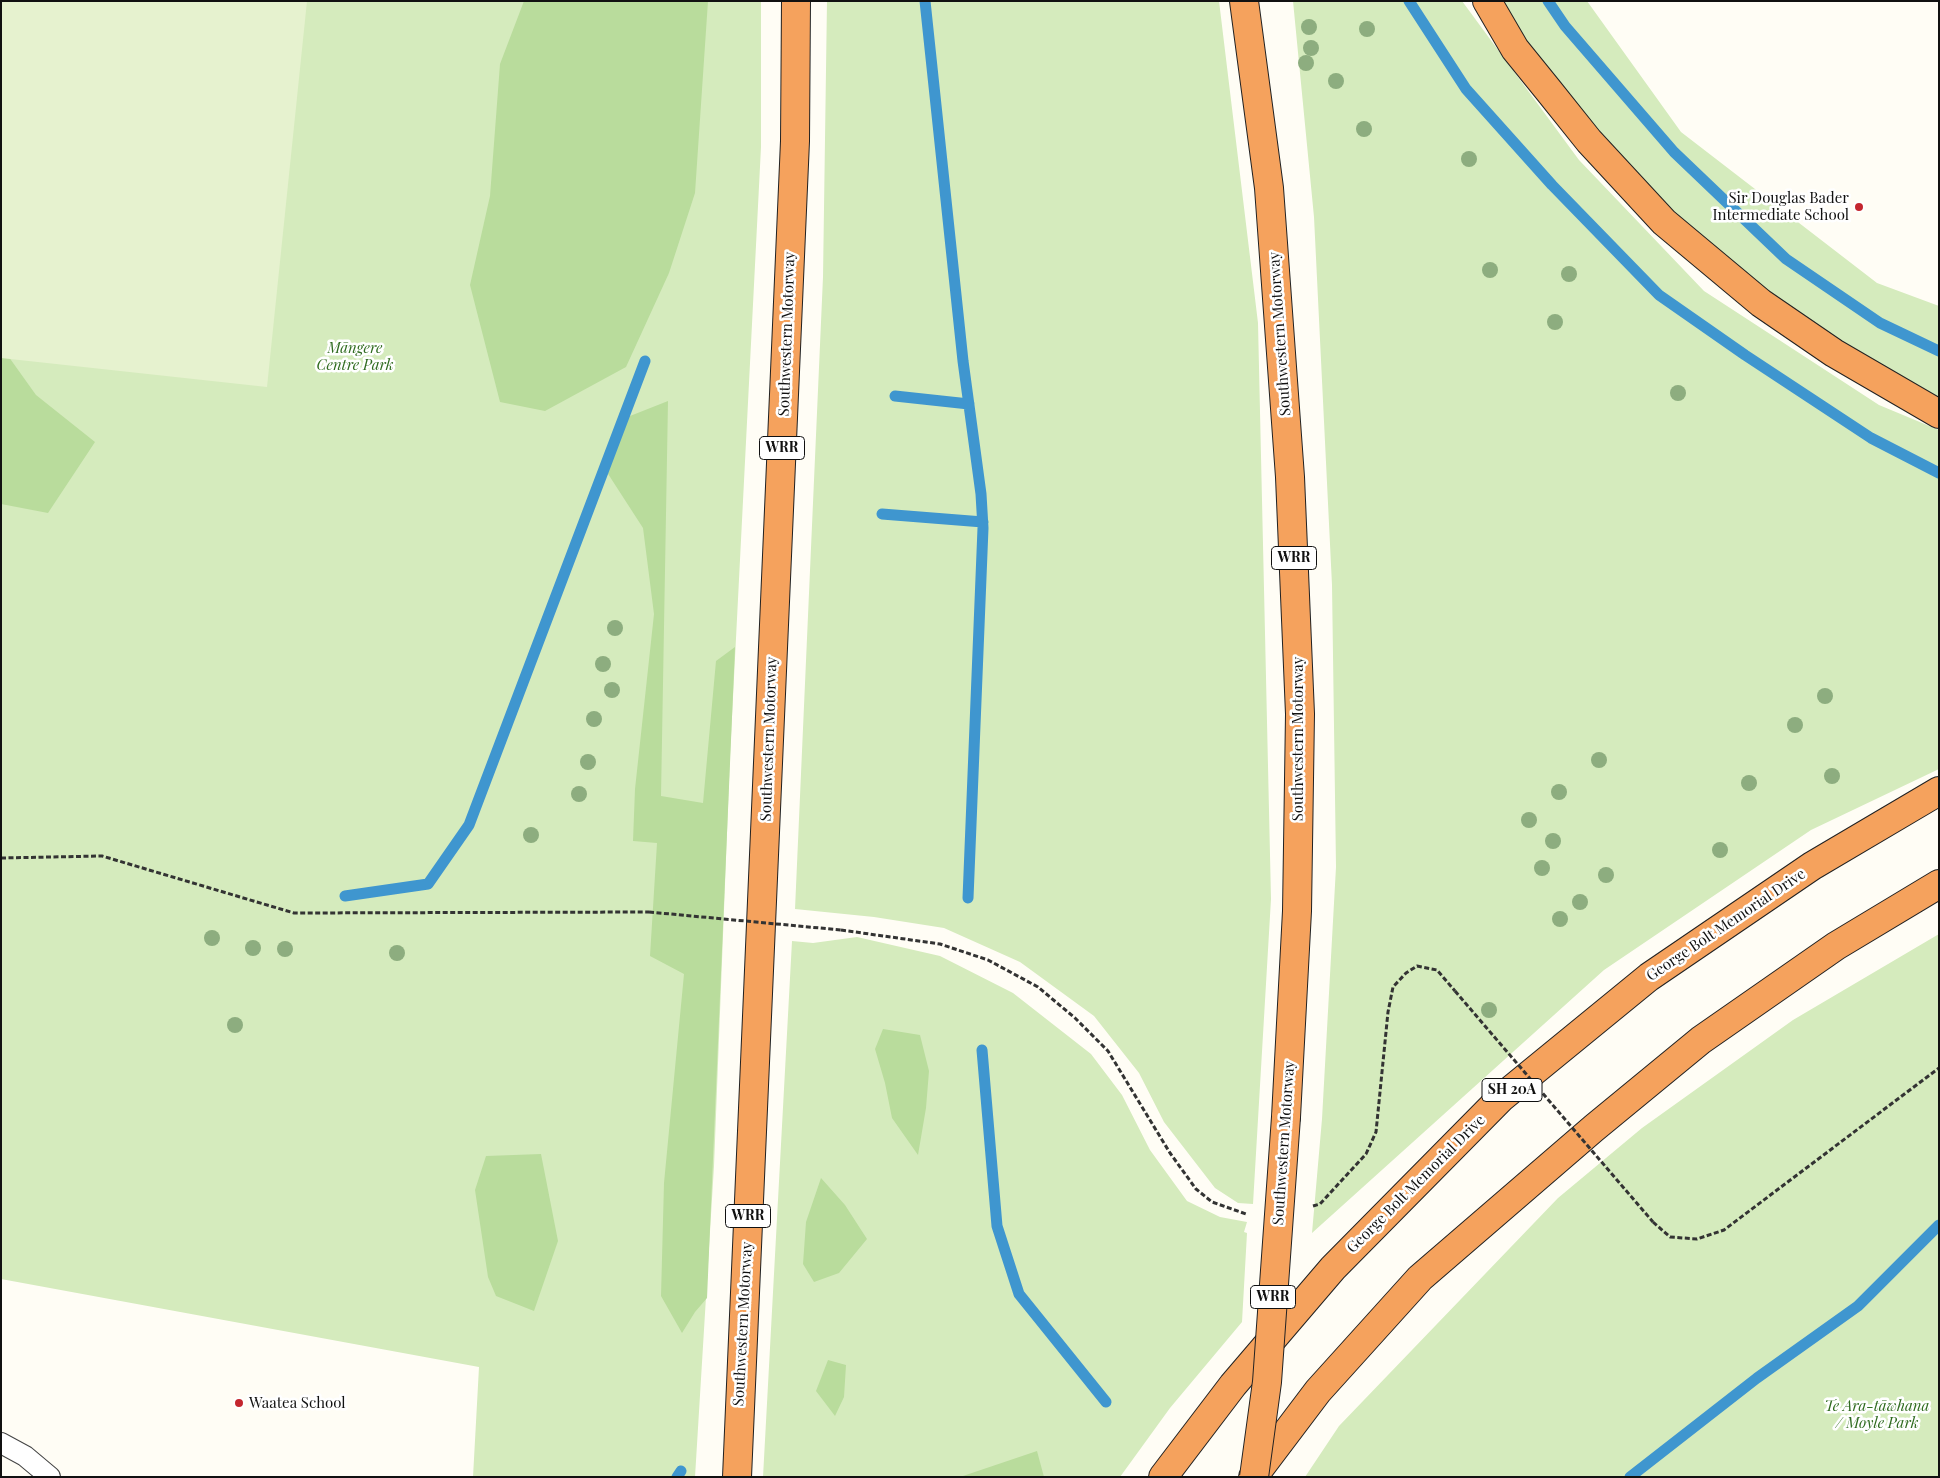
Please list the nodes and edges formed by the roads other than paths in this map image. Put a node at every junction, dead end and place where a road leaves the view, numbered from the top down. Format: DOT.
graph roads {
  1 [pos="796,1"];
  2 [pos="1244,1"];
  3 [pos="1487,1"];
  4 [pos="1939,414"];
  5 [pos="1939,791"];
  6 [pos="1939,884"];
  7 [pos="1,1442"];
  8 [pos="50,1477"];
  9 [pos="737,1477"];
  10 [pos="1163,1477"];
  11 [pos="1254,1477"];
  1 -- 9 [label="highway, Southwestern Motorway / WRR"];
  2 -- 11 [label="highway, Southwestern Motorway / WRR, bridge"];
  3 -- 4 [label="highway"];
  5 -- 10 [label="highway, George Bolt Memorial Drive / SH 20A"];
  6 -- 11 [label="highway"];
  7 -- 8 [label="lane"];
}
